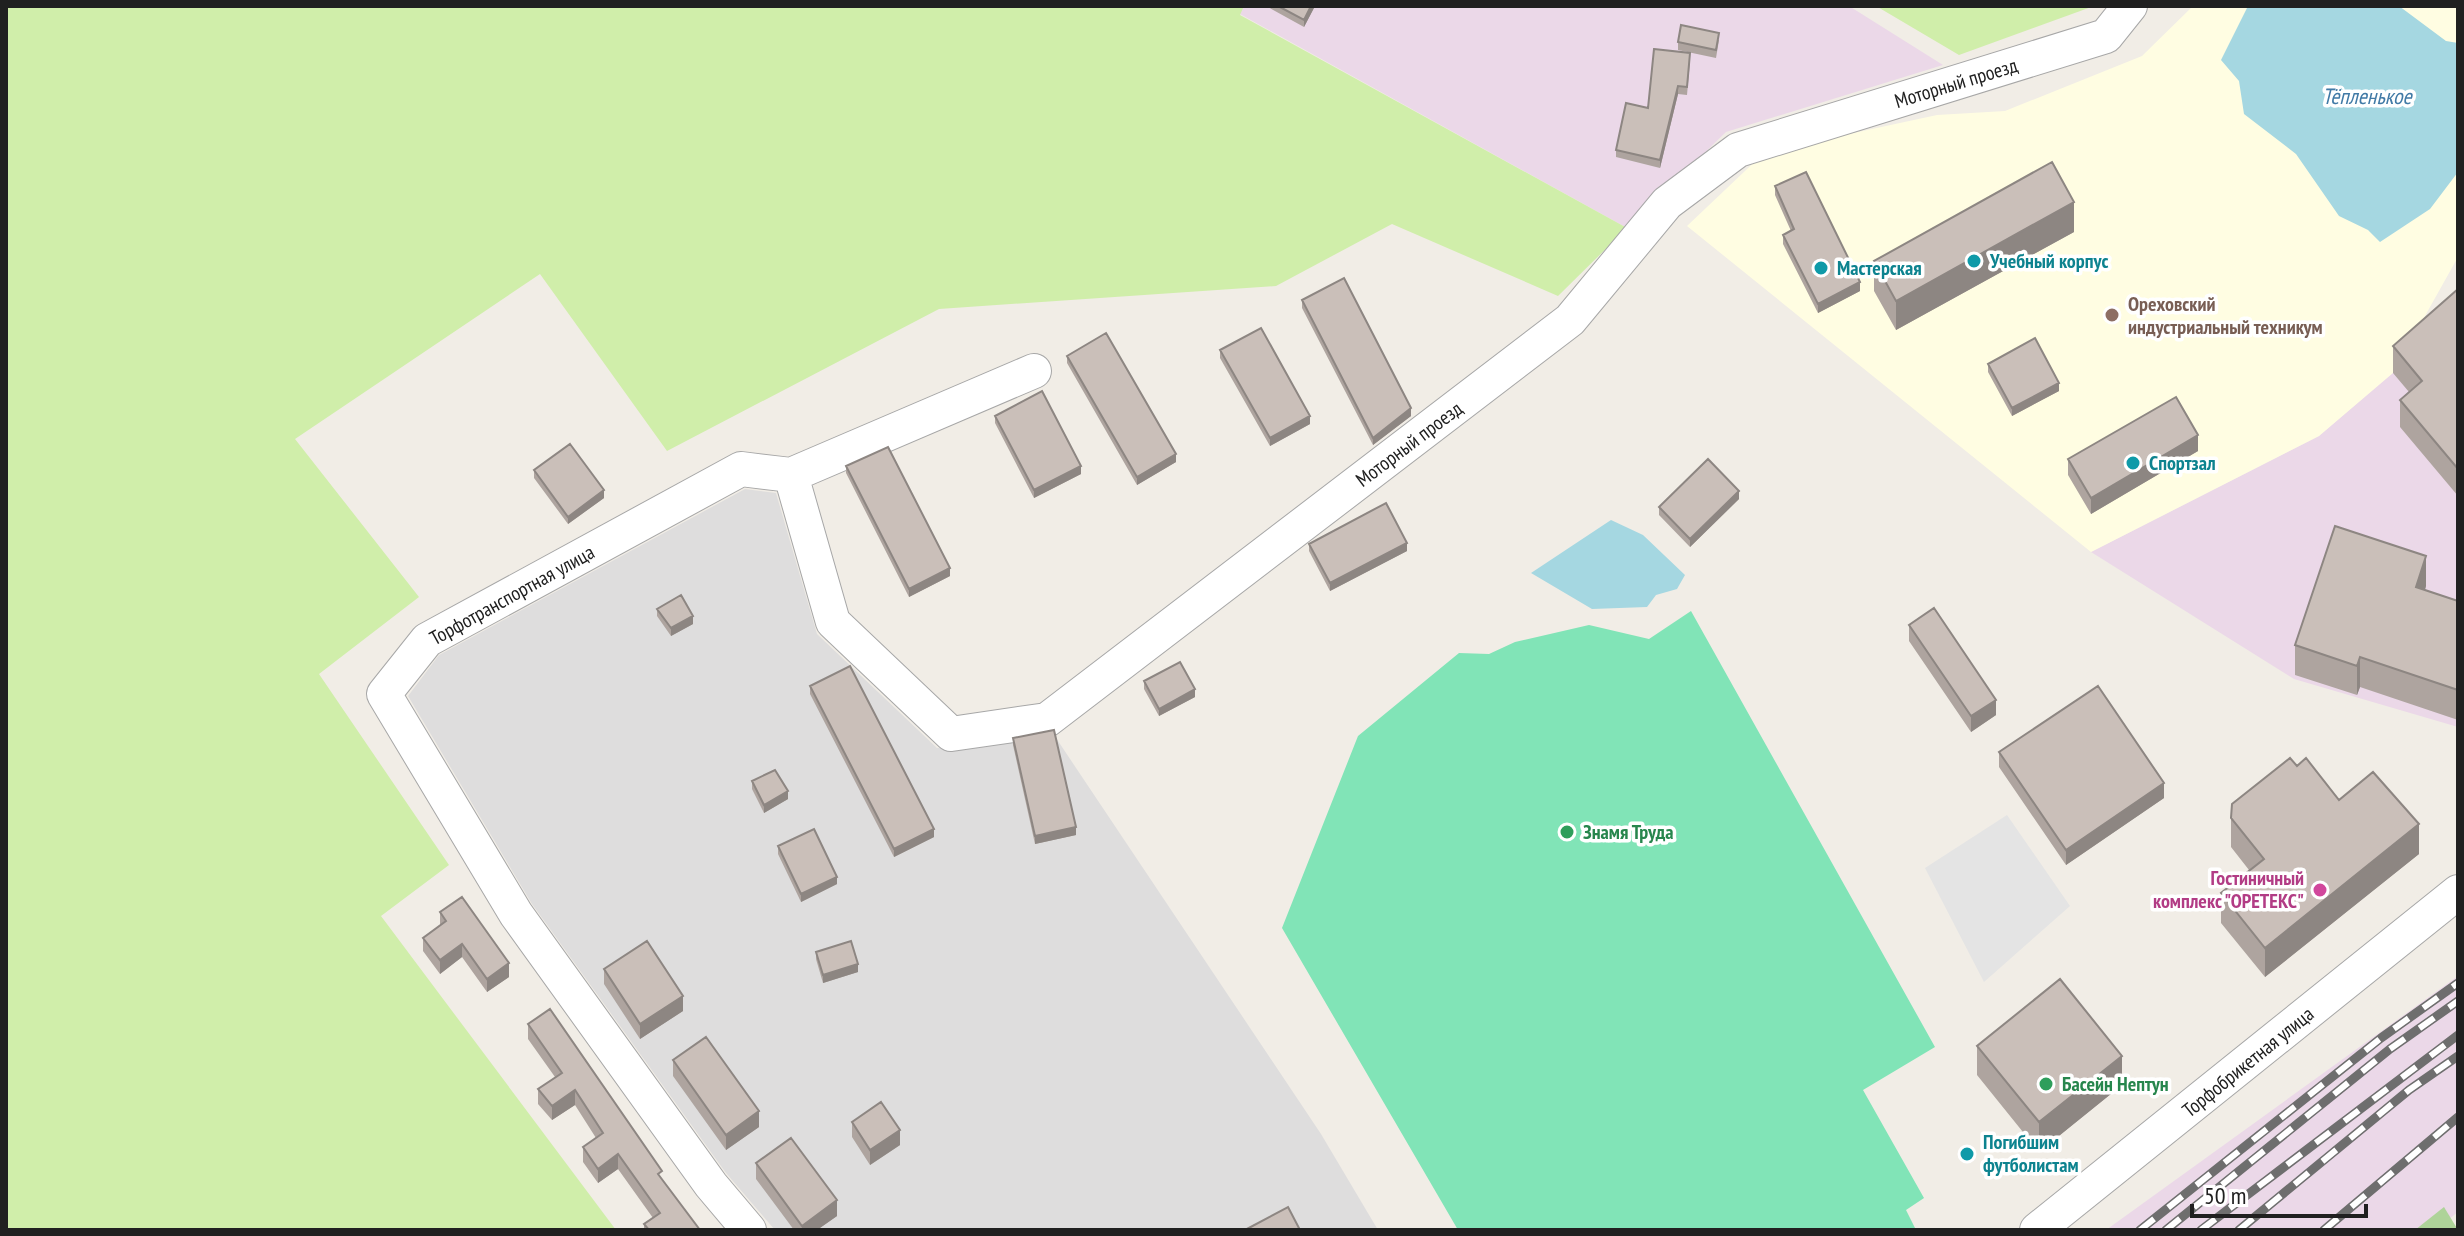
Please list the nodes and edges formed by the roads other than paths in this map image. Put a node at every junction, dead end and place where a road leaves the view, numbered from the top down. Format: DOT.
graph roads {
  1 [pos="2130,6"];
  2 [pos="1034,371"];
  3 [pos="791,475"];
  4 [pos="2458,892"];
  5 [pos="749,1230"];
  6 [pos="2037,1230"];
  1 -- 3 [label="street, Моторный проезд"];
  2 -- 3 [label="street"];
  3 -- 5 [label="street, Торфотранспортная улица"];
  4 -- 6 [label="street, Торфобрикетная улица"];
}
